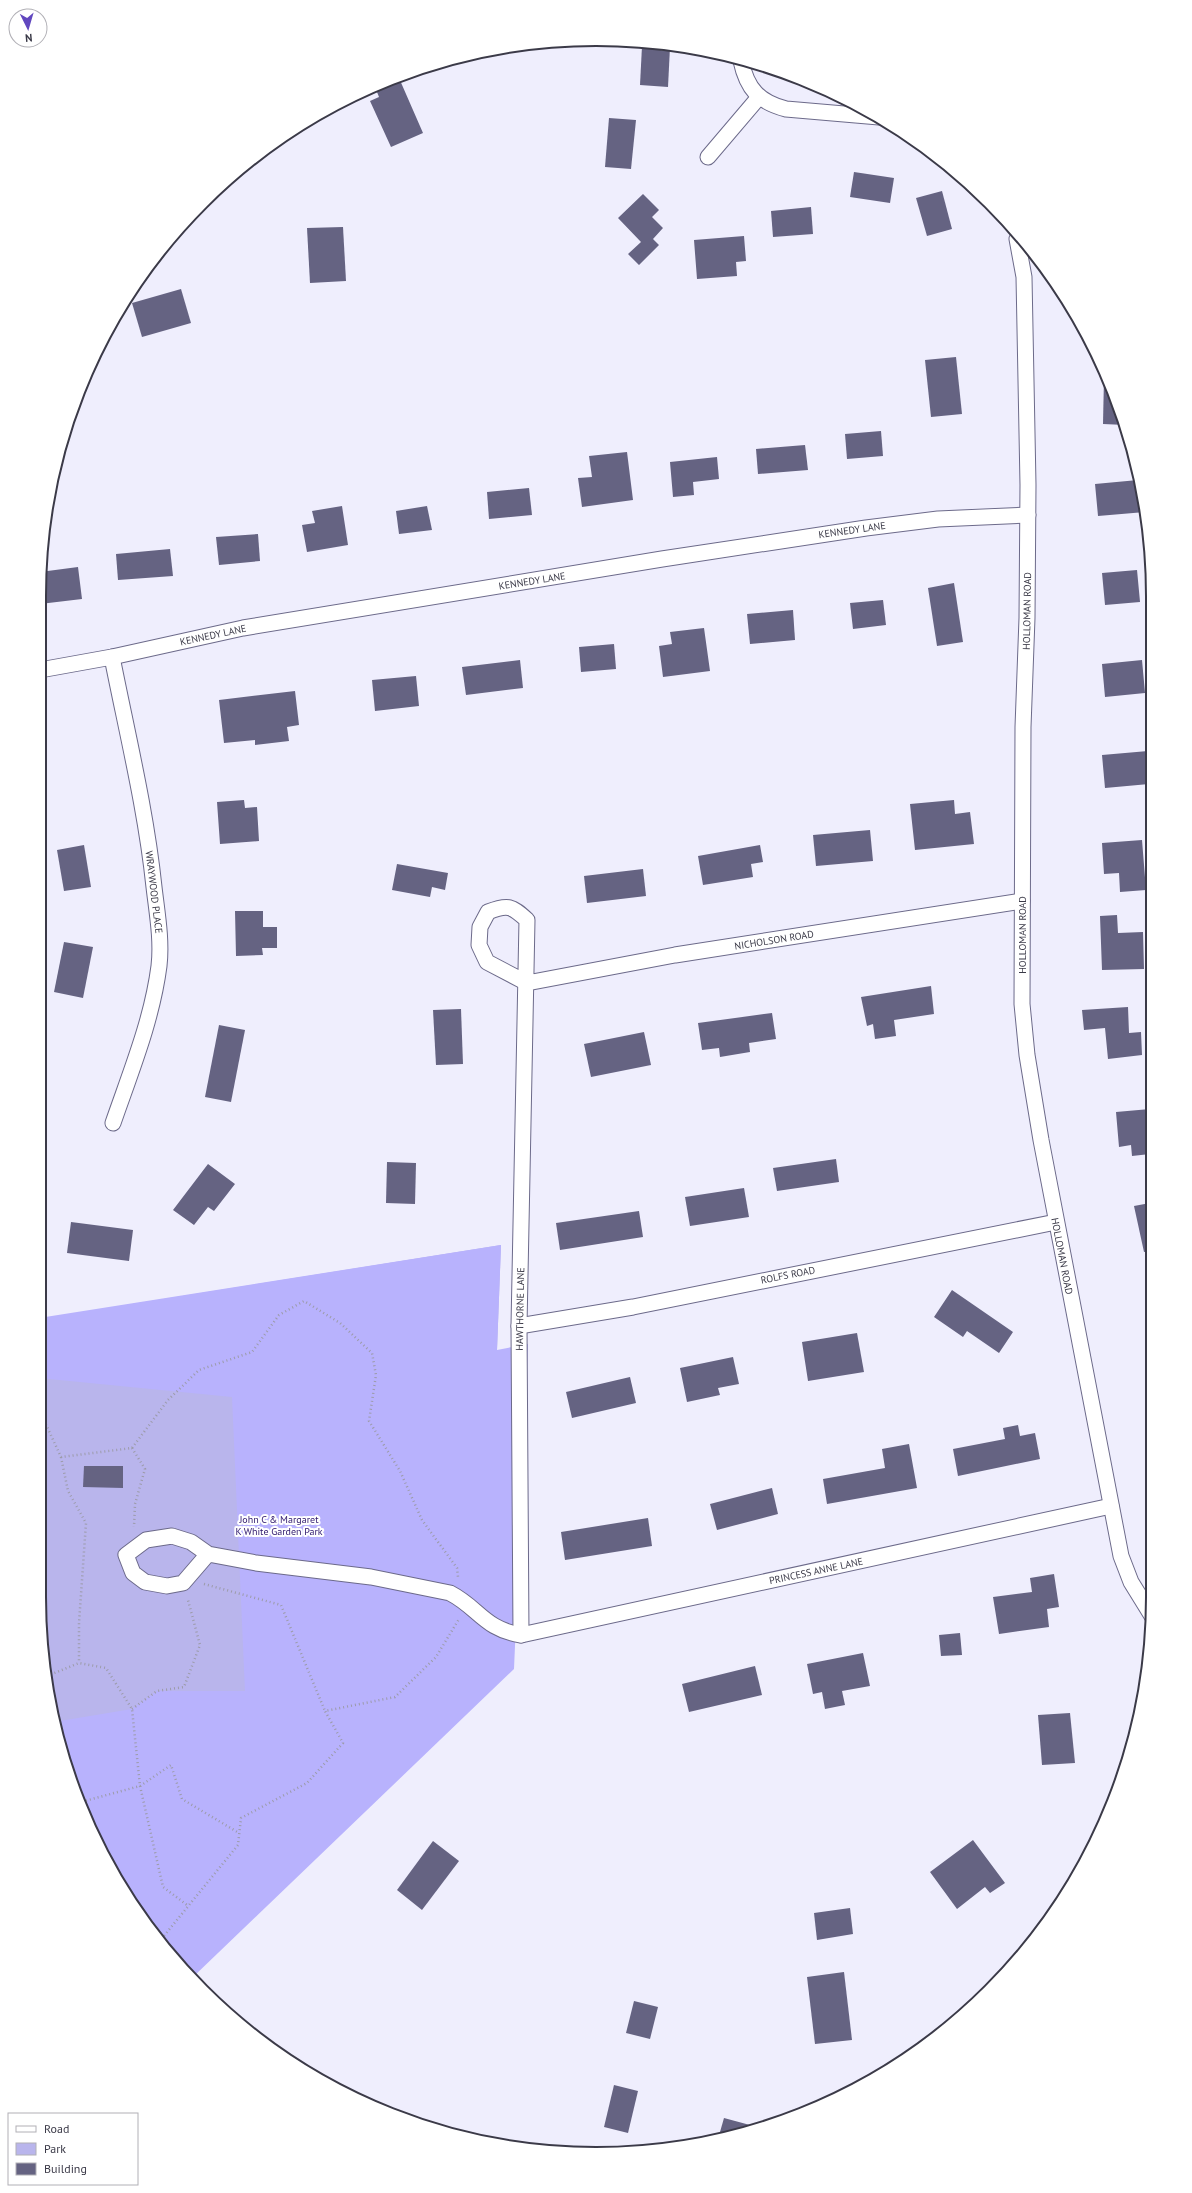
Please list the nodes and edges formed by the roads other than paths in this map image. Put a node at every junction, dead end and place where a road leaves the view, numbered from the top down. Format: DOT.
graph roads {
  1 [pos="743,66"];
  2 [pos="759,97"];
  3 [pos="863,116"];
  4 [pos="708,158"];
  5 [pos="1028,258"];
  6 [pos="1028,515"];
  7 [pos="112,657"];
  8 [pos="46,669"];
  9 [pos="1022,901"];
  10 [pos="527,983"];
  11 [pos="113,1123"];
  12 [pos="1056,1222"];
  13 [pos="519,1326"];
  14 [pos="1111,1506"];
  15 [pos="208,1554"];
  16 [pos="1146,1606"];
  17 [pos="521,1635"];
  1 -- 2 [label="street"];
  2 -- 3 [label="street"];
  2 -- 4 [label="street"];
  5 -- 6 [label="street, HOLLOMAN ROAD"];
  6 -- 7 [label="street, KENNEDY LANE"];
  6 -- 9 [label="street, HOLLOMAN ROAD"];
  7 -- 8 [label="street, KENNEDY LANE"];
  7 -- 11 [label="street, WRAYWOOD PLACE"];
  9 -- 10 [label="street, NICHOLSON ROAD"];
  9 -- 12 [label="street, HOLLOMAN ROAD"];
  10 -- 10 [label="street, HAWTHORNE LANE"];
  10 -- 13 [label="street, HAWTHORNE LANE"];
  12 -- 13 [label="street, ROLFS ROAD"];
  12 -- 14 [label="street, HOLLOMAN ROAD"];
  13 -- 17 [label="street, HAWTHORNE LANE"];
  14 -- 16 [label="street, HOLLOMAN ROAD"];
  14 -- 17 [label="street, PRINCESS ANNE LANE"];
  15 -- 15 [label="street"];
  15 -- 17 [label="street"];
}
